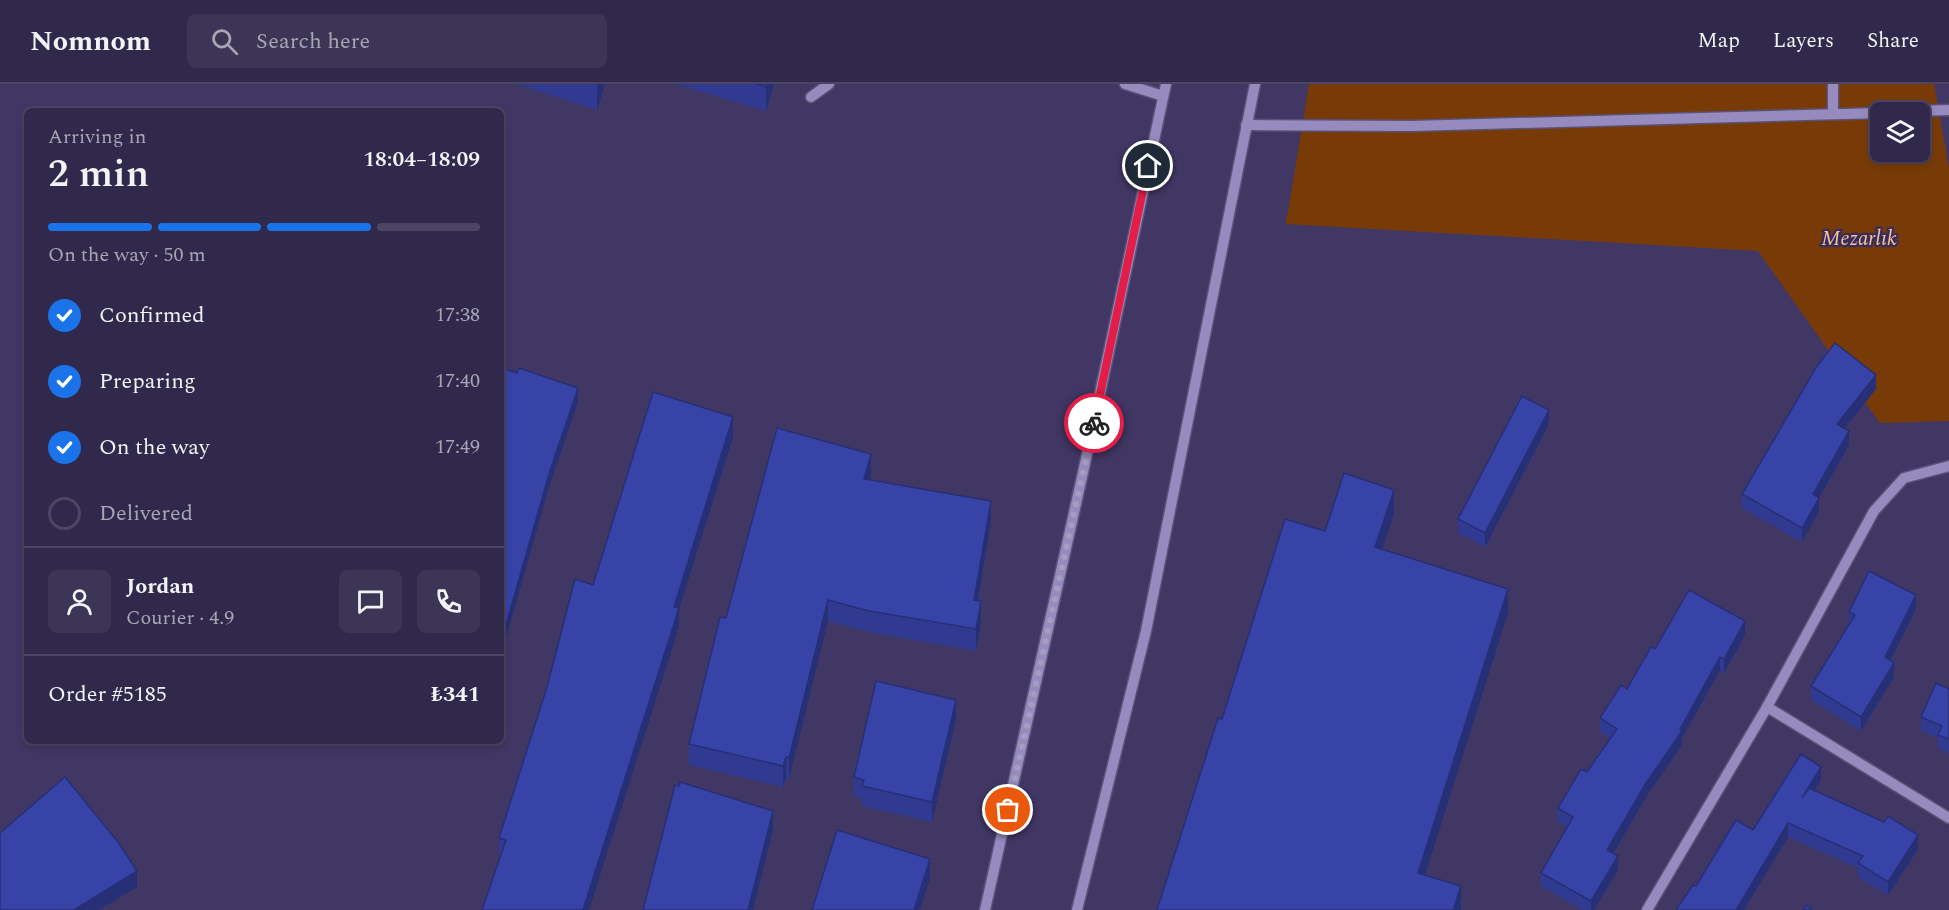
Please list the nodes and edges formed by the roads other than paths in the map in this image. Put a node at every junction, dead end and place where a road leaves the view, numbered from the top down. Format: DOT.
graph roads {
  1 [pos="829,84"];
  2 [pos="1125,84"];
  3 [pos="1166,84"];
  4 [pos="1255,84"];
  5 [pos="1833,84"];
  6 [pos="1163,96"];
  7 [pos="811,98"];
  8 [pos="1949,110"];
  9 [pos="1930,111"];
  10 [pos="1870,113"];
  11 [pos="1833,114"];
  12 [pos="1246,125"];
  13 [pos="1949,466"];
  14 [pos="1767,706"];
  15 [pos="1949,818"];
  16 [pos="985,910"];
  17 [pos="1077,910"];
  18 [pos="1647,910"];
  1 -- 7 [label="street"];
  2 -- 6 [label="street"];
  3 -- 6 [label="street"];
  4 -- 12 [label="street"];
  5 -- 11 [label="street"];
  6 -- 16 [label="street"];
  8 -- 9 [label="street"];
  10 -- 11 [label="street"];
  11 -- 12 [label="street"];
  12 -- 17 [label="street"];
  13 -- 14 [label="street"];
  14 -- 15 [label="street"];
  14 -- 18 [label="street"];
}
